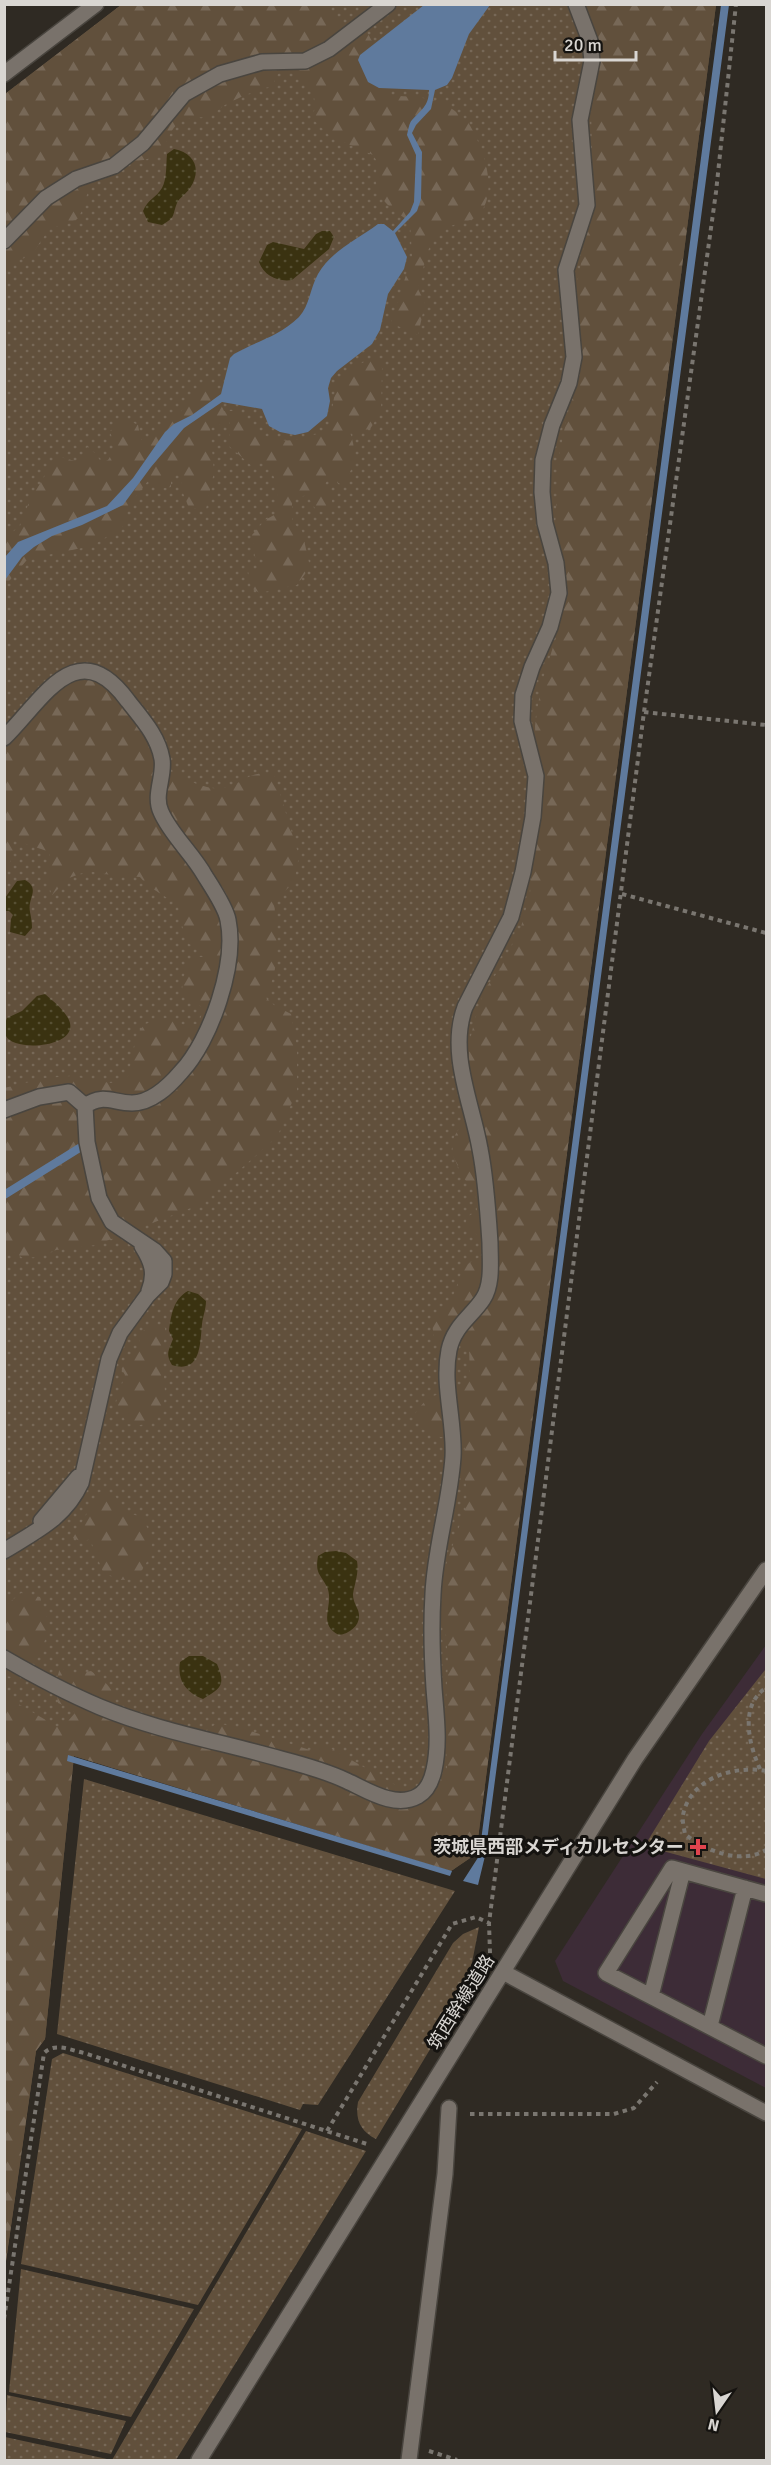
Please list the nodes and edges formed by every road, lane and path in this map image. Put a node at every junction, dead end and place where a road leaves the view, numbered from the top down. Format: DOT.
graph roads {
  1 [pos="96,4"];
  2 [pos="388,4"];
  3 [pos="576,4"];
  4 [pos="736,4"];
  5 [pos="4,74"];
  6 [pos="4,241"];
  7 [pos="644,712"];
  8 [pos="766,725"];
  9 [pos="4,738"];
  10 [pos="622,894"];
  11 [pos="766,933"];
  12 [pos="69,1092"];
  13 [pos="101,1098"];
  14 [pos="85,1106"];
  15 [pos="4,1110"];
  16 [pos="4,1551"];
  17 [pos="766,1570"];
  18 [pos="4,1658"];
  19 [pos="766,1688"];
  20 [pos="760,1770"];
  21 [pos="766,1771"];
  22 [pos="766,1850"];
  23 [pos="683,1871"];
  24 [pos="745,1888"];
  25 [pos="766,1894"];
  26 [pos="489,1923"];
  27 [pos="490,1955"];
  28 [pos="503,1972"];
  29 [pos="651,1996"];
  30 [pos="710,2026"];
  31 [pos="766,2056"];
  32 [pos="657,2082"];
  33 [pos="448,2111"];
  34 [pos="766,2113"];
  35 [pos="327,2131"];
  36 [pos="391,2151"];
  37 [pos="4,2319"];
  38 [pos="199,2460"];
  39 [pos="409,2460"];
  1 -- 5 [label="street"];
  2 -- 6 [label="street"];
  3 -- 18 [label="street"];
  4 -- 7 [label="path"];
  7 -- 8 [label="path"];
  7 -- 10 [label="path"];
  9 -- 13 [label="street"];
  10 -- 11 [label="path"];
  10 -- 26 [label="path"];
  12 -- 13 [label="street"];
  12 -- 14 [label="street"];
  12 -- 15 [label="street"];
  13 -- 14 [label="street"];
  14 -- 16 [label="street"];
  17 -- 28 [label="street, 筑西幹線道路"];
  19 -- 20 [label="path"];
  20 -- 21 [label="path"];
  20 -- 22 [label="path"];
  23 -- 24 [label="street"];
  23 -- 29 [label="street"];
  23 -- 29 [label="street"];
  24 -- 25 [label="street"];
  24 -- 30 [label="street"];
  26 -- 27 [label="path"];
  26 -- 35 [label="path"];
  28 -- 34 [label="street"];
  28 -- 36 [label="street, 筑西幹線道路"];
  29 -- 30 [label="street"];
  30 -- 31 [label="street"];
  32 -- 33 [label="path"];
  33 -- 39 [label="street"];
  35 -- 36 [label="path"];
  35 -- 37 [label="path"];
  36 -- 38 [label="street, 筑西幹線道路"];
}
